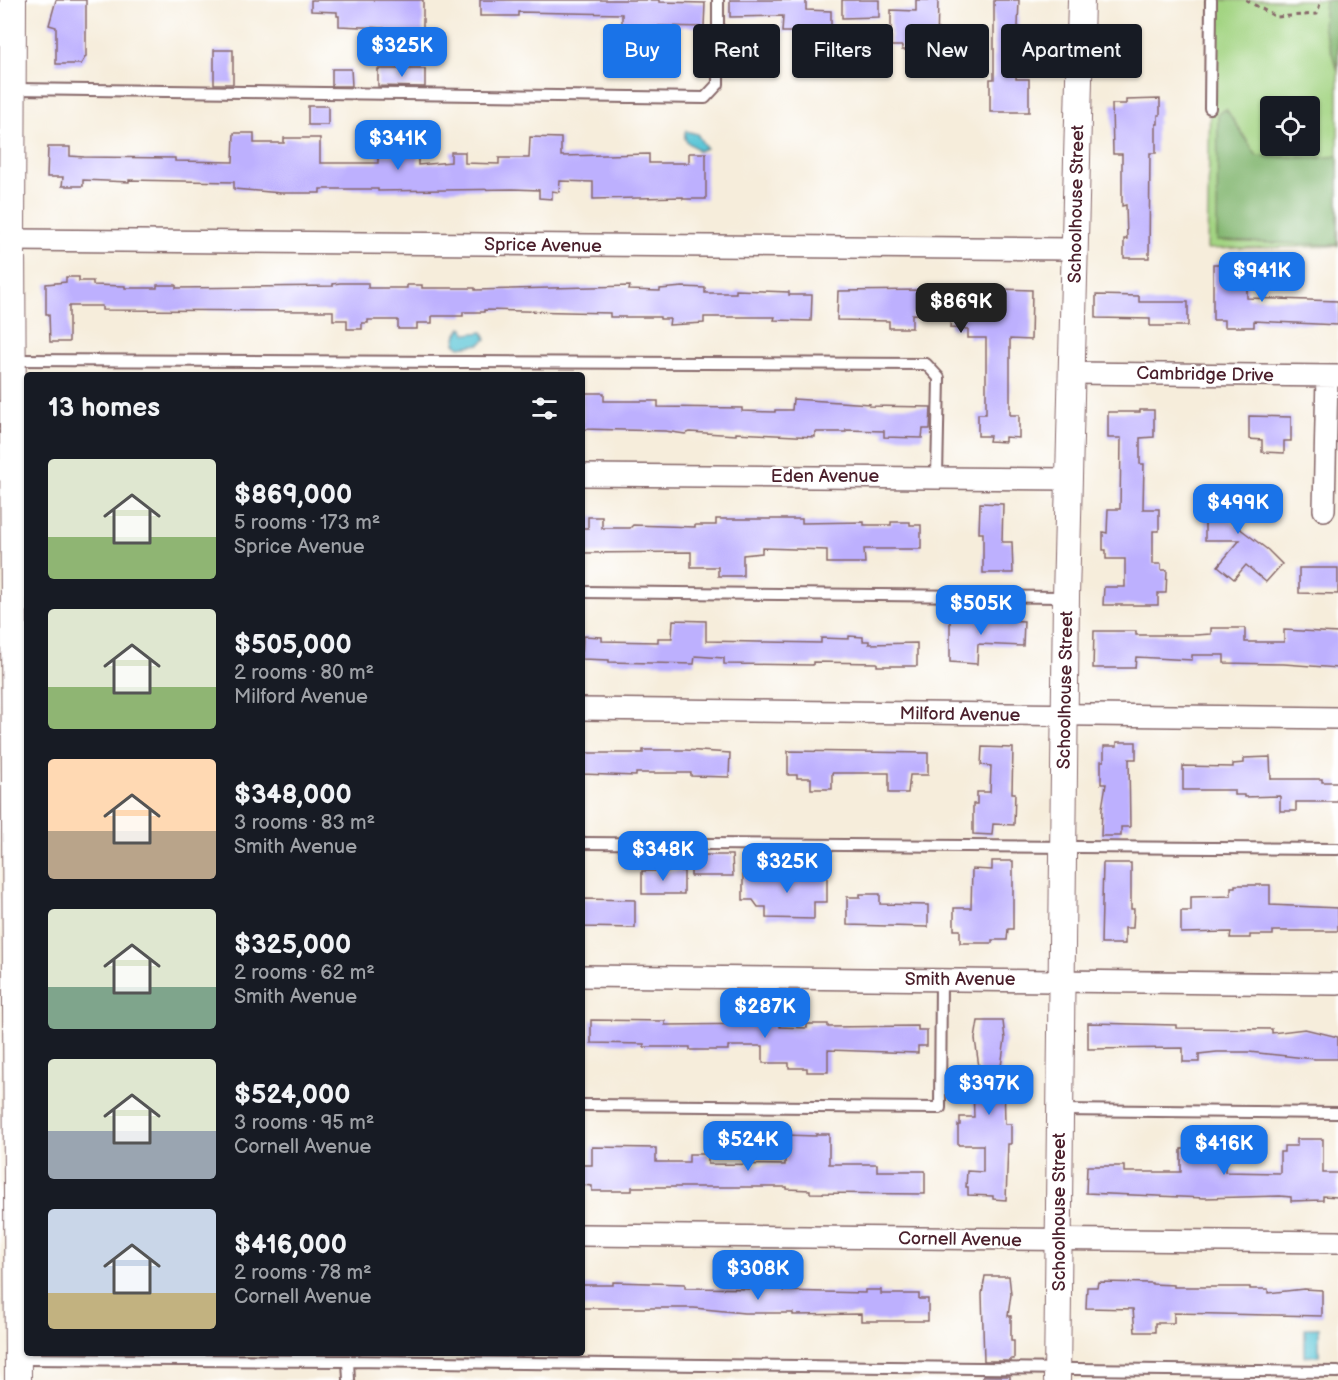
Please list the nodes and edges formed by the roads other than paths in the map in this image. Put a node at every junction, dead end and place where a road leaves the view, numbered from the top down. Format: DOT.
graph roads {
  1 [pos="13,0"];
  2 [pos="718,0"];
  3 [pos="1081,0"];
  4 [pos="1211,0"];
  5 [pos="13,89"];
  6 [pos="1210,108"];
  7 [pos="12,240"];
  8 [pos="1075,249"];
  9 [pos="14,360"];
  10 [pos="1073,373"];
  11 [pos="1333,376"];
  12 [pos="13,470"];
  13 [pos="585,474"];
  14 [pos="937,477"];
  15 [pos="1069,479"];
  16 [pos="1324,510"];
  17 [pos="21,585"];
  18 [pos="585,592"];
  19 [pos="1066,597"];
  20 [pos="21,702"];
  21 [pos="585,709"];
  22 [pos="1064,715"];
  23 [pos="1338,718"];
  24 [pos="22,836"];
  25 [pos="585,843"];
  26 [pos="1064,848"];
  27 [pos="1338,849"];
  28 [pos="14,972"];
  29 [pos="585,976"];
  30 [pos="941,979"];
  31 [pos="1061,981"];
  32 [pos="1338,984"];
  33 [pos="22,1102"];
  34 [pos="585,1106"];
  35 [pos="1059,1110"];
  36 [pos="1338,1113"];
  37 [pos="22,1230"];
  38 [pos="585,1235"];
  39 [pos="1060,1240"];
  40 [pos="1338,1242"];
  41 [pos="348,1361"];
  42 [pos="18,1370"];
  43 [pos="1338,1372"];
  44 [pos="1057,1375"];
  45 [pos="348,1380"];
  1 -- 5 [label="street"];
  2 -- 5 [label="lane"];
  3 -- 8 [label="street, Schoolhouse Street"];
  4 -- 6 [label="lane"];
  5 -- 7 [label="street"];
  7 -- 8 [label="street, Sprice Avenue"];
  7 -- 9 [label="street"];
  8 -- 10 [label="street, Schoolhouse Street"];
  9 -- 12 [label="street"];
  9 -- 14 [label="lane"];
  10 -- 11 [label="street, Cambridge Drive"];
  10 -- 15 [label="street, Schoolhouse Street"];
  11 -- 16 [label="street"];
  12 -- 17 [label="street"];
  13 -- 14 [label="street, Eden Avenue"];
  14 -- 15 [label="street, Eden Avenue"];
  15 -- 19 [label="street, Schoolhouse Street"];
  17 -- 20 [label="street"];
  18 -- 19 [label="lane"];
  19 -- 22 [label="street, Schoolhouse Street"];
  20 -- 24 [label="street"];
  21 -- 22 [label="street, Milford Avenue"];
  22 -- 23 [label="street, Milford Avenue"];
  22 -- 26 [label="street, Schoolhouse Street"];
  24 -- 28 [label="street"];
  25 -- 26 [label="lane"];
  26 -- 27 [label="lane"];
  26 -- 31 [label="street, Schoolhouse Street"];
  28 -- 33 [label="street"];
  29 -- 30 [label="street, Smith Avenue"];
  30 -- 31 [label="street, Smith Avenue"];
  30 -- 34 [label="lane"];
  31 -- 32 [label="street, Smith Avenue"];
  31 -- 35 [label="street, Schoolhouse Street"];
  33 -- 37 [label="street"];
  35 -- 36 [label="lane"];
  35 -- 39 [label="street, Schoolhouse Street"];
  37 -- 42 [label="street"];
  38 -- 39 [label="street, Cornell Avenue"];
  39 -- 40 [label="street, Cornell Avenue"];
  39 -- 44 [label="street, Schoolhouse Street"];
  41 -- 42 [label="lane"];
  41 -- 44 [label="lane"];
  41 -- 45 [label="lane"];
  43 -- 44 [label="lane"];
}
